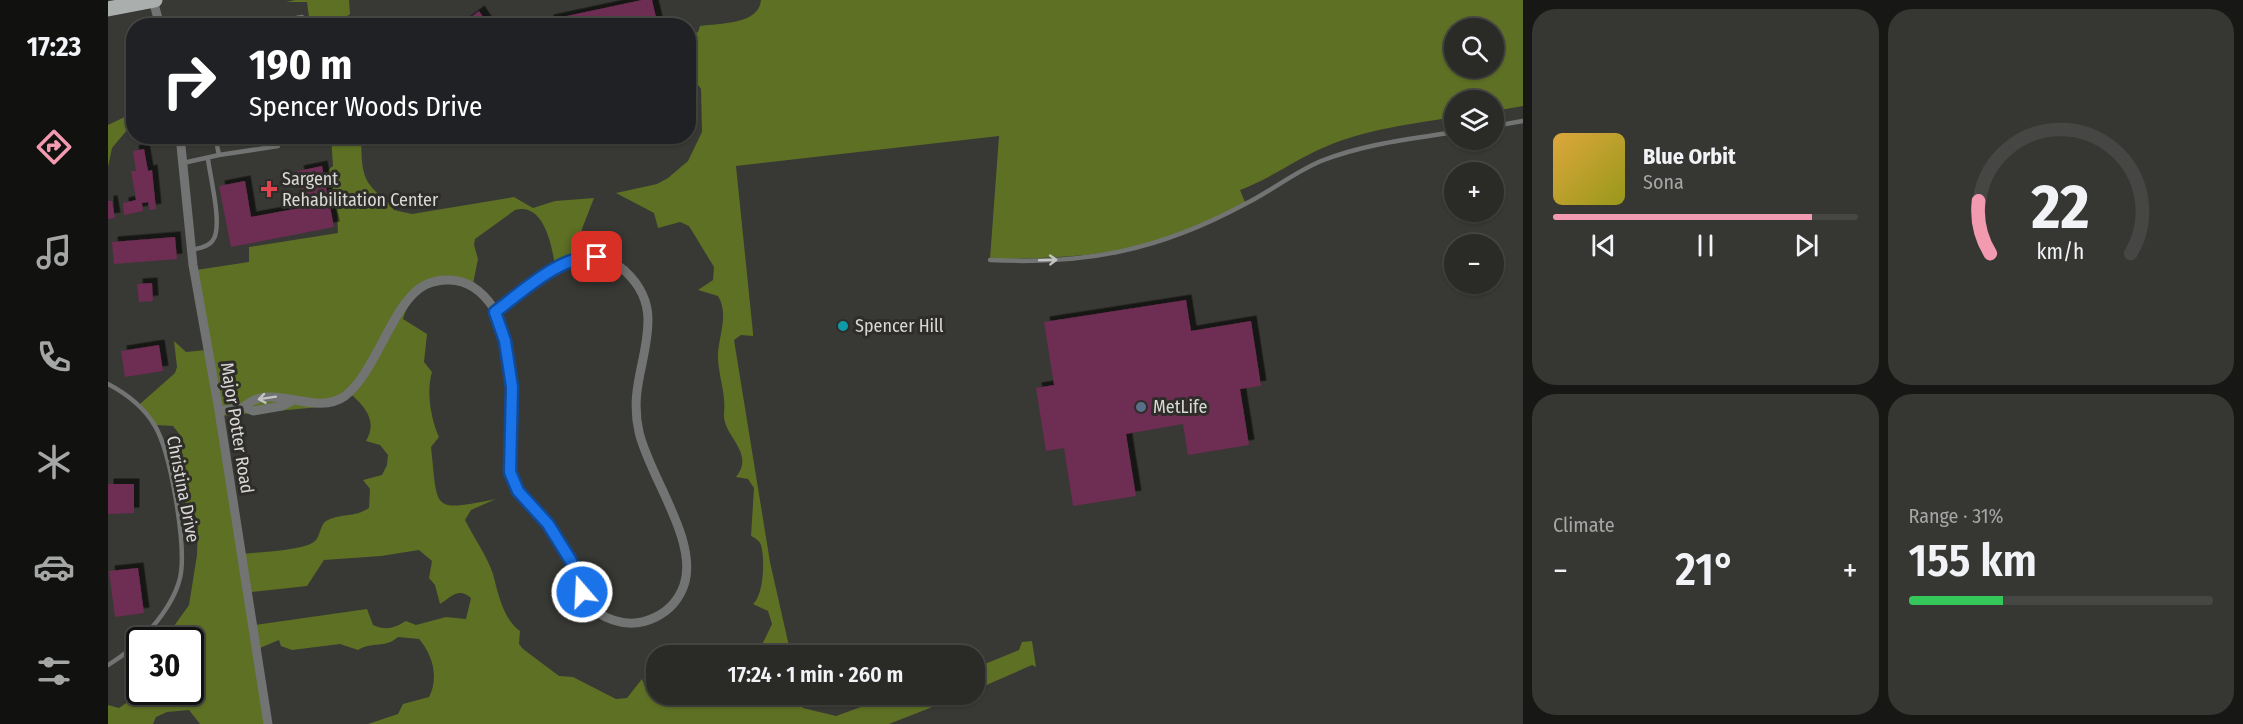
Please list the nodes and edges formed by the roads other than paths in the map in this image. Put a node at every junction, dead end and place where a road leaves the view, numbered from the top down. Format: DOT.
graph roads {
  1 [pos="154,0"];
  2 [pos="108,9"];
  3 [pos="158,18"];
  4 [pos="1523,121"];
  5 [pos="1504,124"];
  6 [pos="1444,134"];
  7 [pos="181,144"];
  8 [pos="217,144"];
  9 [pos="278,144"];
  10 [pos="219,156"];
  11 [pos="208,159"];
  12 [pos="183,163"];
  13 [pos="192,250"];
  14 [pos="990,260"];
  15 [pos="495,312"];
  16 [pos="108,384"];
  17 [pos="219,411"];
  18 [pos="108,664"];
  19 [pos="268,724"];
  1 -- 2 [label="main road"];
  1 -- 3 [label="street"];
  4 -- 5 [label="lane"];
  14 -- 6 [label="lane, one-way"];
  7 -- 12 [label="street, Major Potter Road"];
  8 -- 10 [label="lane"];
  9 -- 10 [label="lane"];
  10 -- 11 [label="lane"];
  11 -- 12 [label="lane"];
  11 -- 13 [label="lane"];
  12 -- 13 [label="street, Major Potter Road"];
  13 -- 17 [label="street, Major Potter Road"];
  15 -- 15 [label="street"];
  15 -- 17 [label="street"];
  16 -- 18 [label="lane, Christina Drive"];
  17 -- 19 [label="street, Major Potter Road"];
}
